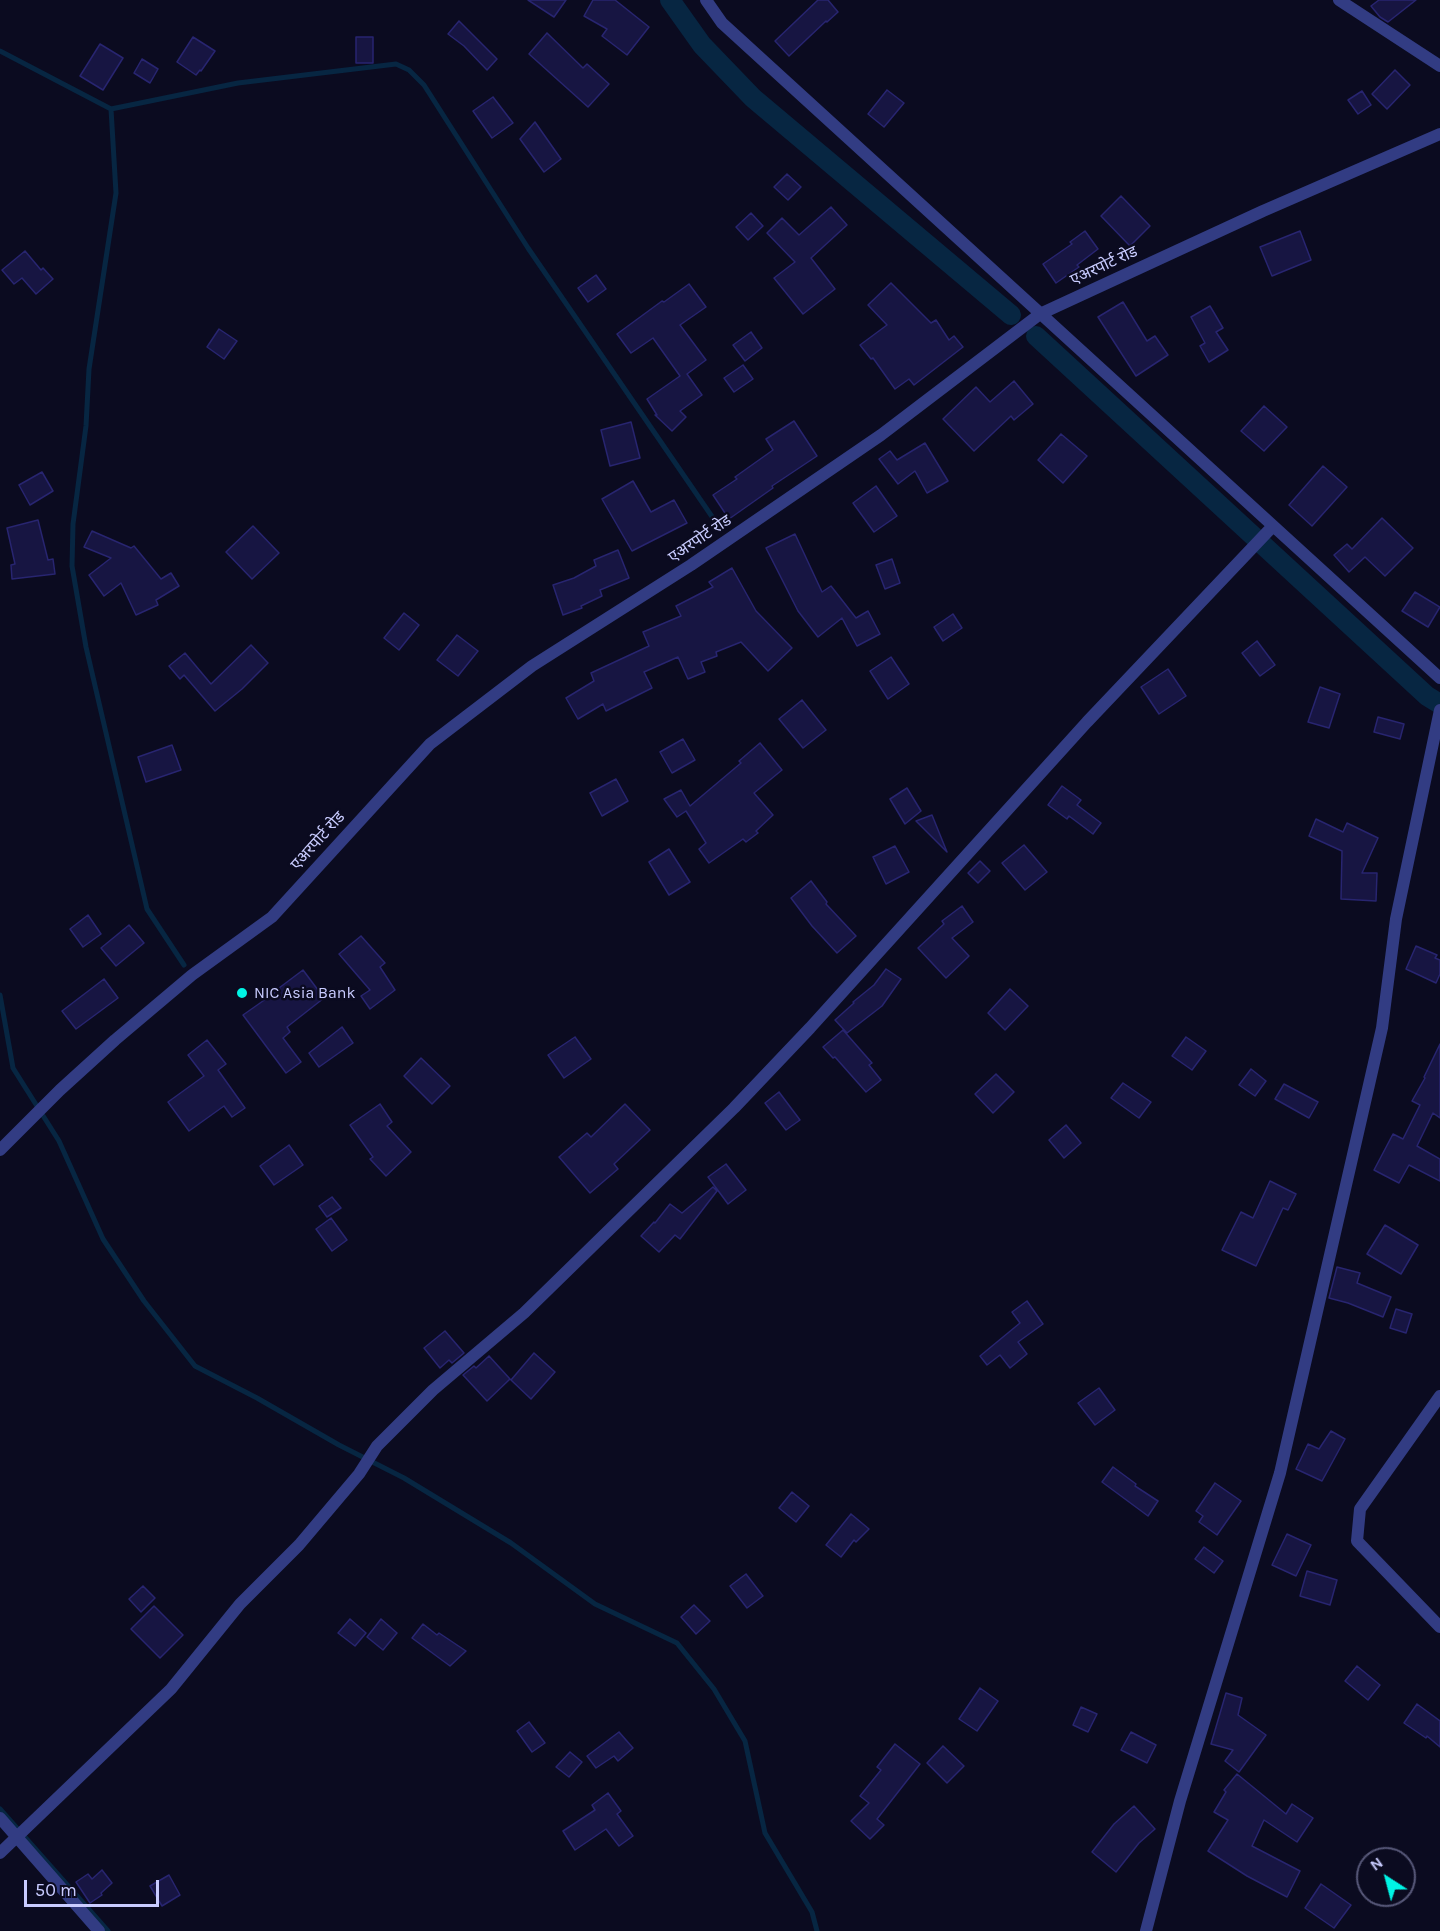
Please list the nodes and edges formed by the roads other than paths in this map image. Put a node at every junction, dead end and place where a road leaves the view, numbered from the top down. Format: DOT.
graph roads {
  1 [pos="706,0"];
  2 [pos="1339,0"];
  3 [pos="1440,66"];
  4 [pos="1440,134"];
  5 [pos="1040,314"];
  6 [pos="1270,530"];
  7 [pos="1440,678"];
  8 [pos="1440,710"];
  9 [pos="0,1150"];
  10 [pos="1440,1396"];
  11 [pos="1440,1627"];
  12 [pos="0,1818"];
  13 [pos="16,1836"];
  14 [pos="0,1852"];
  15 [pos="99,1931"];
  16 [pos="1146,1931"];
  1 -- 5 [label="street"];
  2 -- 3 [label="street"];
  4 -- 5 [label="street, एअरपोर्ट रोड"];
  5 -- 6 [label="street"];
  5 -- 9 [label="street, एअरपोर्ट रोड"];
  6 -- 7 [label="street"];
  6 -- 13 [label="street"];
  8 -- 16 [label="street"];
  10 -- 11 [label="street"];
  12 -- 13 [label="street"];
  13 -- 14 [label="street"];
  13 -- 15 [label="street"];
}
